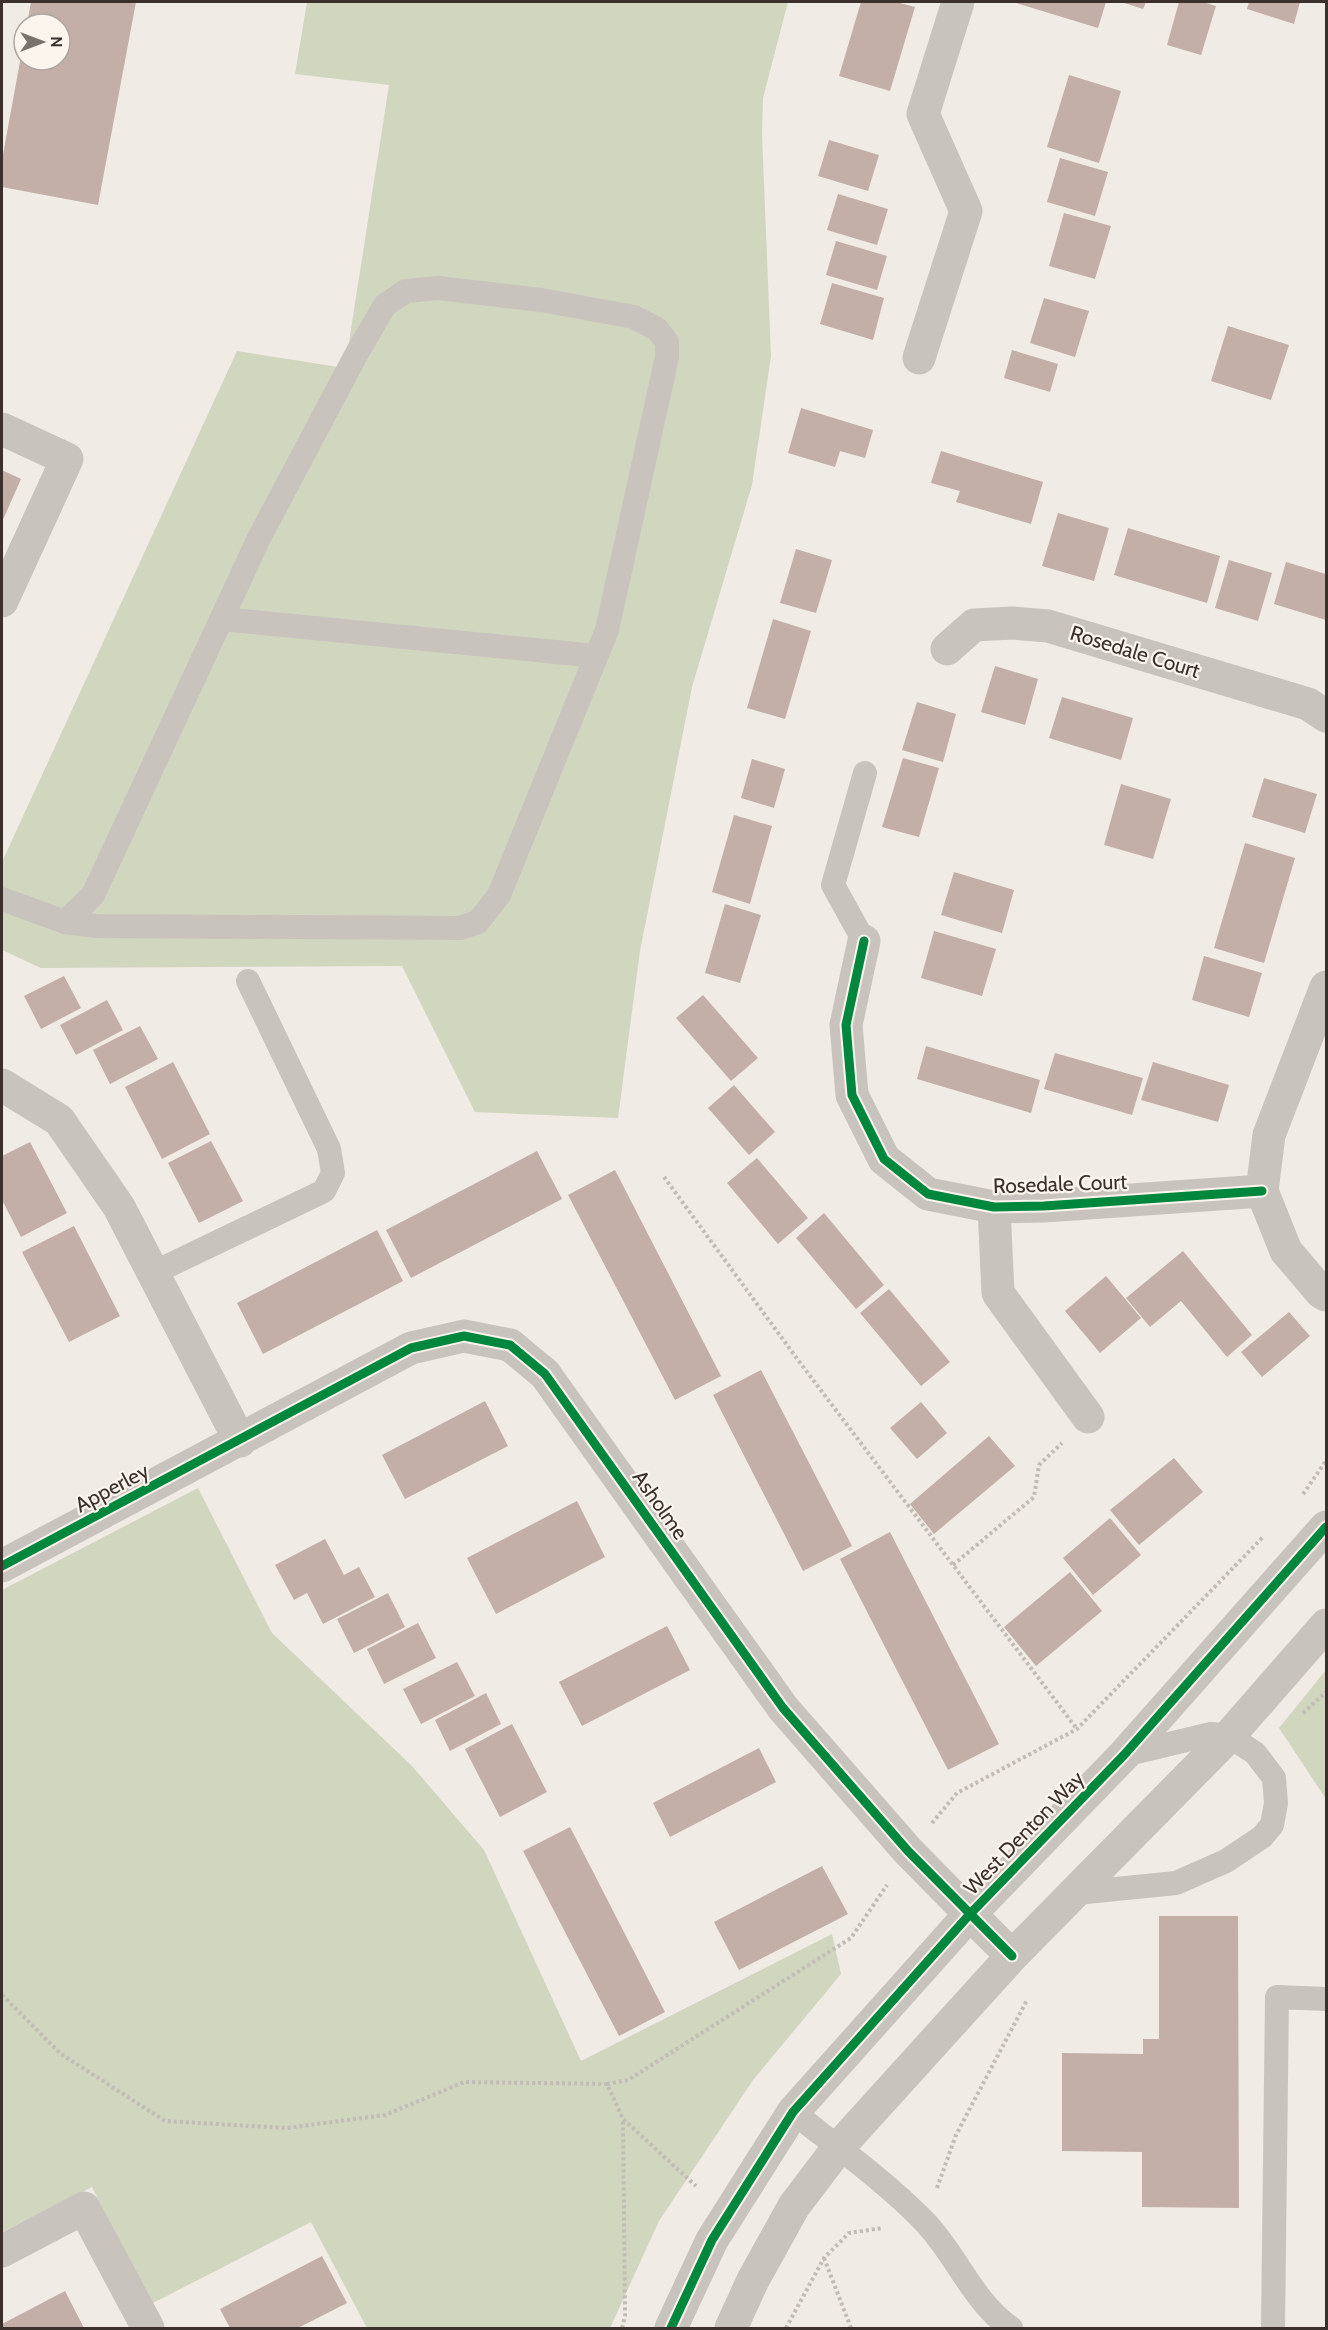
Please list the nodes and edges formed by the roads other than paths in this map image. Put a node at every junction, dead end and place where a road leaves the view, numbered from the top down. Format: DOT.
graph roads {
  1 [pos="958,2"];
  2 [pos="919,358"];
  3 [pos="2,429"];
  4 [pos="2,601"];
  5 [pos="222,619"];
  6 [pos="947,649"];
  7 [pos="596,656"];
  8 [pos="1326,716"];
  9 [pos="865,773"];
  10 [pos="2,899"];
  11 [pos="65,922"];
  12 [pos="864,941"];
  13 [pos="248,981"];
  14 [pos="1326,987"];
  15 [pos="2,1085"];
  16 [pos="1262,1191"];
  17 [pos="994,1207"];
  18 [pos="153,1273"];
  19 [pos="1326,1295"];
  20 [pos="1088,1417"];
  21 [pos="240,1441"];
  22 [pos="1326,1527"];
  23 [pos="2,1566"];
  24 [pos="1326,1625"];
  25 [pos="1242,1744"];
  26 [pos="1124,1755"];
  27 [pos="1076,1893"];
  28 [pos="969,1914"];
  29 [pos="1012,1956"];
  30 [pos="1326,1999"];
  31 [pos="793,2112"];
  32 [pos="838,2148"];
  33 [pos="2,2251"];
  34 [pos="148,2328"];
  35 [pos="671,2328"];
  36 [pos="731,2328"];
  37 [pos="1011,2328"];
  38 [pos="1273,2328"];
  1 -- 2 [label="street"];
  3 -- 4 [label="street"];
  5 -- 7 [label="lane"];
  5 -- 7 [label="lane"];
  5 -- 11 [label="lane"];
  6 -- 8 [label="street, Rosedale Court"];
  7 -- 11 [label="lane"];
  9 -- 12 [label="lane, Rosedale Court"];
  10 -- 11 [label="lane"];
  12 -- 17 [label="street, Rosedale Court"];
  13 -- 18 [label="lane"];
  14 -- 16 [label="street"];
  15 -- 18 [label="street"];
  16 -- 17 [label="street, Rosedale Court"];
  16 -- 19 [label="street"];
  17 -- 20 [label="street, Rosedale Court"];
  18 -- 21 [label="street"];
  21 -- 23 [label="street, Apperley"];
  21 -- 28 [label="street, Asholme"];
  22 -- 26 [label="street, West Denton Way"];
  24 -- 25 [label="street"];
  25 -- 26 [label="lane"];
  25 -- 27 [label="street"];
  25 -- 27 [label="lane"];
  26 -- 28 [label="street, West Denton Way"];
  27 -- 29 [label="street"];
  28 -- 29 [label="street, Asholme"];
  28 -- 31 [label="street, West Denton Way"];
  29 -- 32 [label="street"];
  30 -- 38 [label="lane"];
  31 -- 32 [label="lane"];
  31 -- 35 [label="street, West Denton Way"];
  32 -- 36 [label="street"];
  32 -- 37 [label="lane"];
  33 -- 34 [label="street"];
}
